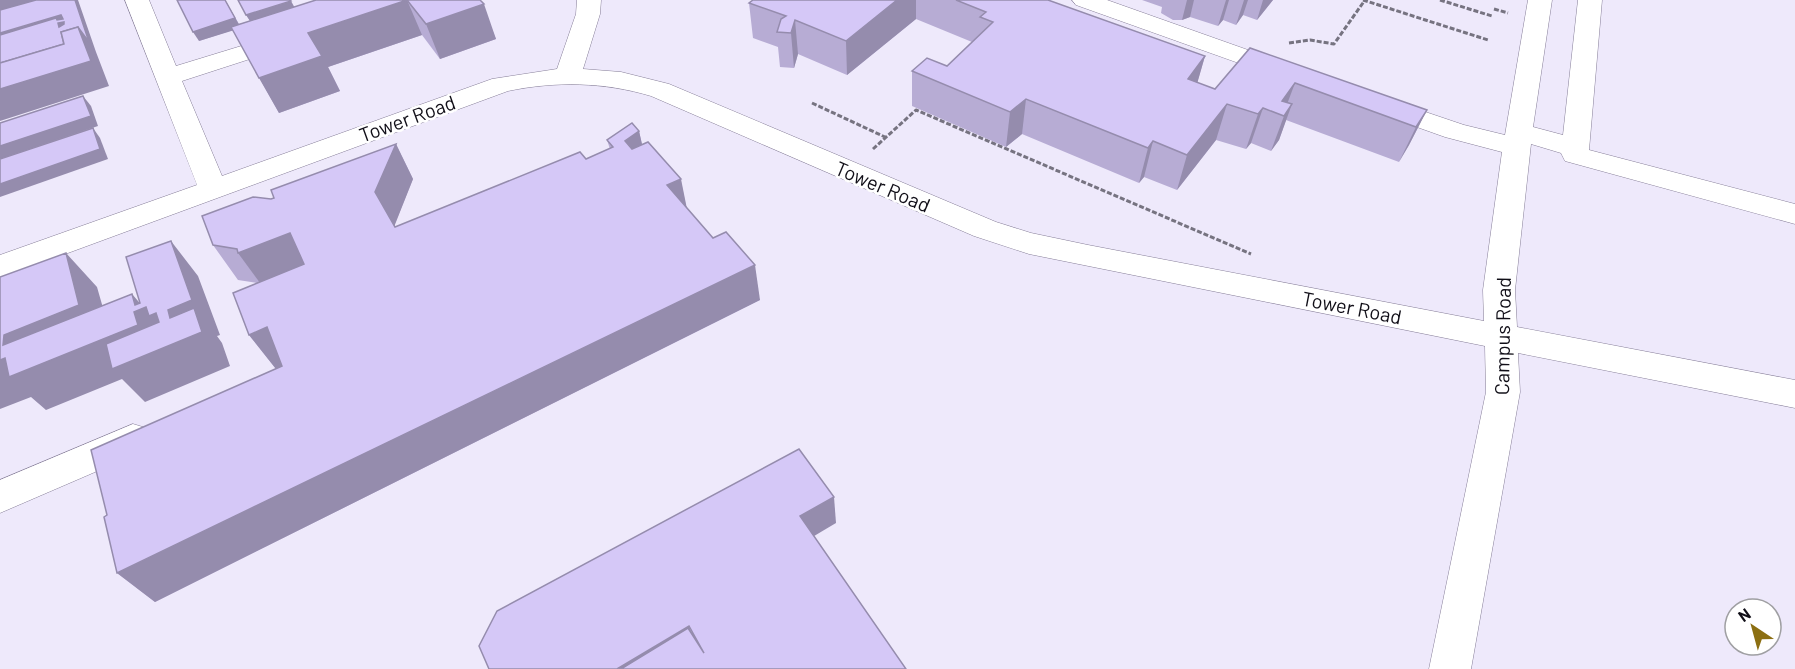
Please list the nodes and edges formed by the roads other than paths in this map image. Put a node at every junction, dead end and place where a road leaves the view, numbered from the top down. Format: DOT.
graph roads {
  1 [pos="137,0"];
  2 [pos="589,0"];
  3 [pos="1084,0"];
  4 [pos="1590,0"];
  5 [pos="1534,1"];
  6 [pos="305,33"];
  7 [pos="568,76"];
  8 [pos="168,77"];
  9 [pos="1309,80"];
  10 [pos="1354,96"];
  11 [pos="1519,140"];
  12 [pos="1576,148"];
  13 [pos="213,189"];
  14 [pos="1795,214"];
  15 [pos="0,267"];
  16 [pos="1501,336"];
  17 [pos="1795,393"];
  18 [pos="167,424"];
  19 [pos="0,497"];
  20 [pos="1450,669"];
  1 -- 8 [label="street"];
  2 -- 7 [label="street"];
  3 -- 9 [label="street"];
  4 -- 12 [label="street"];
  5 -- 11 [label="street, Campus Road"];
  6 -- 8 [label="street"];
  7 -- 13 [label="street, Tower Road"];
  7 -- 16 [label="street, Tower Road"];
  8 -- 13 [label="street"];
  10 -- 11 [label="street"];
  11 -- 12 [label="street"];
  11 -- 16 [label="street, Campus Road"];
  12 -- 14 [label="street"];
  13 -- 15 [label="street, Tower Road"];
  16 -- 17 [label="street, Tower Road"];
  16 -- 20 [label="street, Campus Road"];
  18 -- 19 [label="street"];
}
